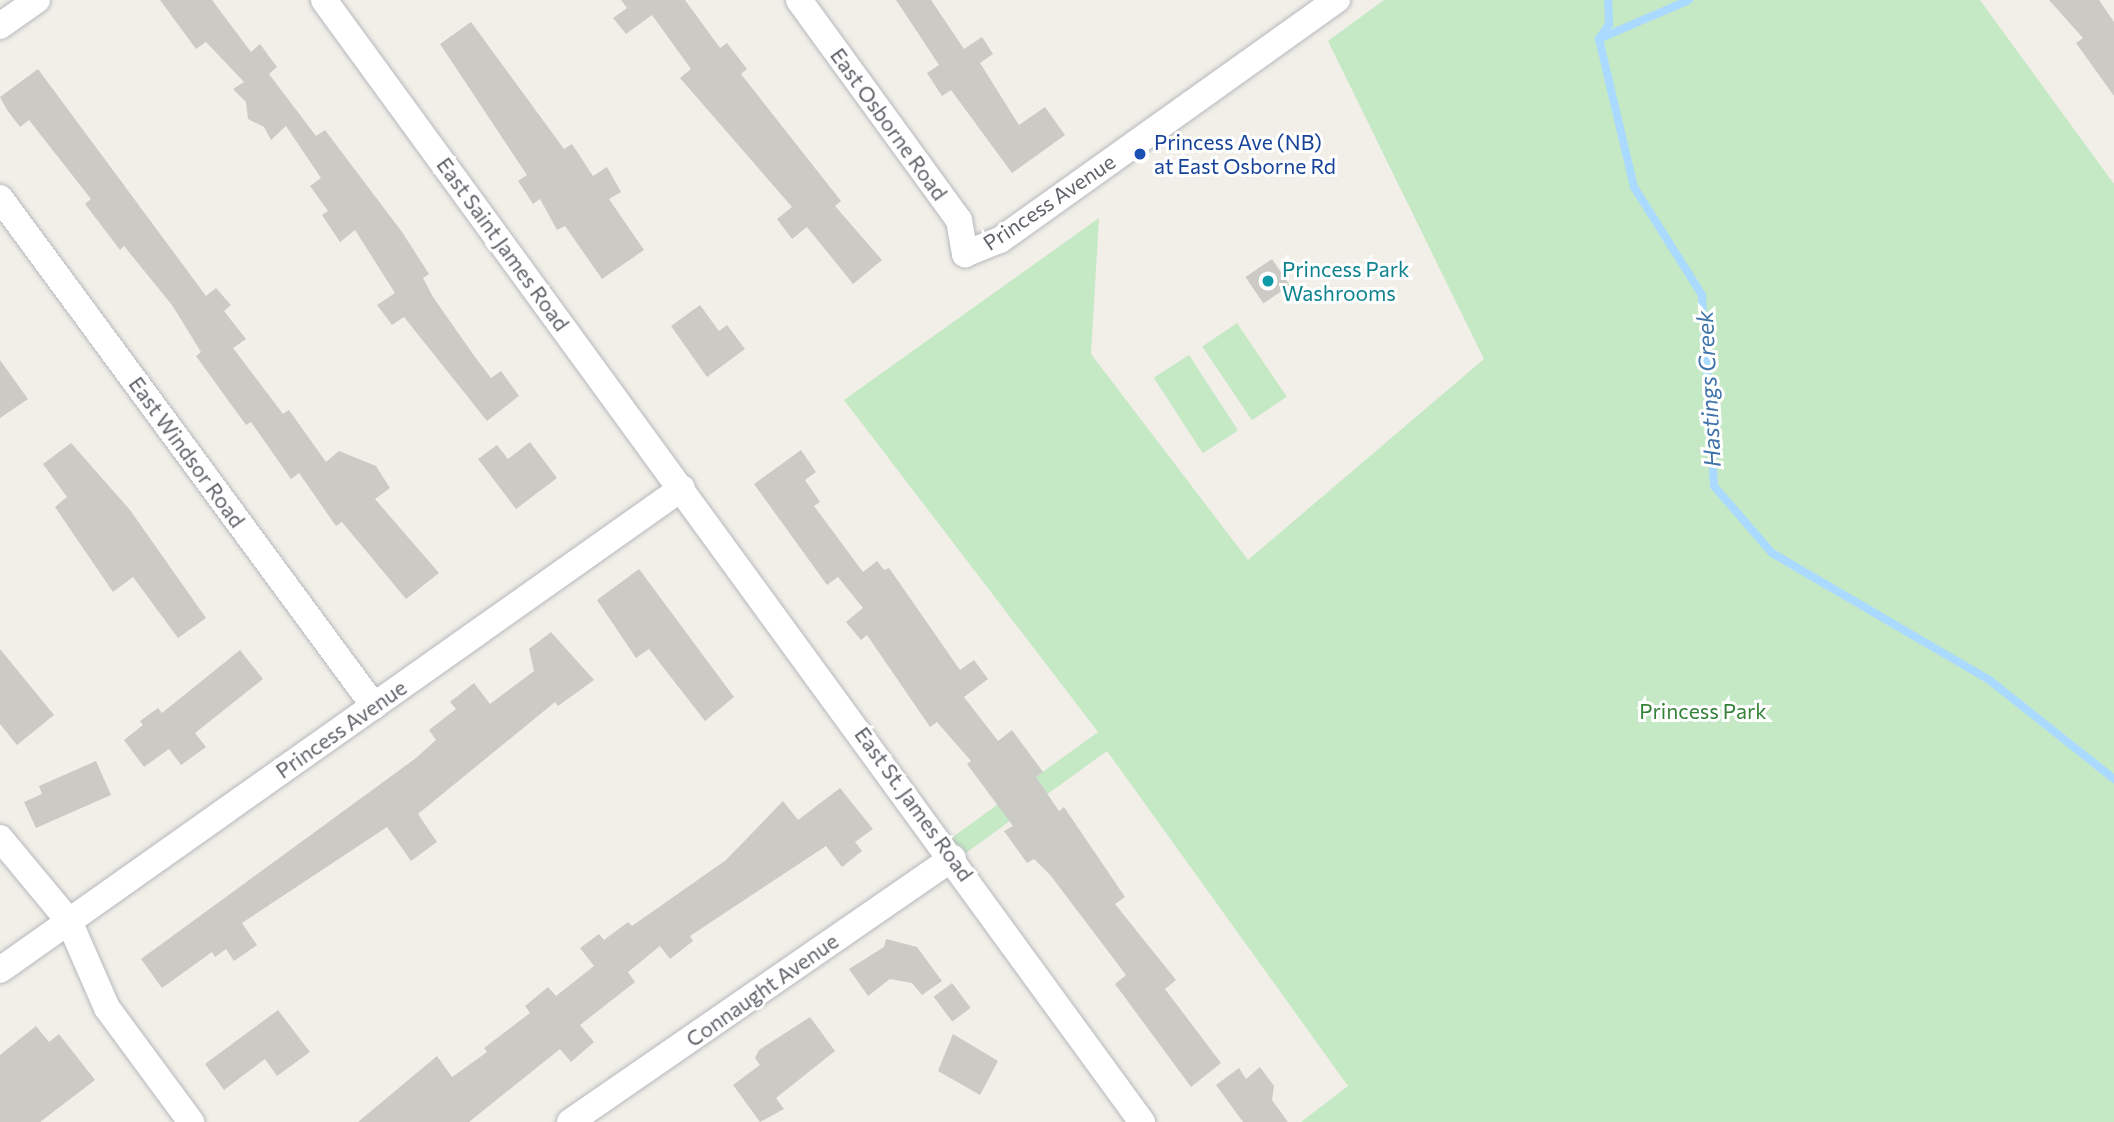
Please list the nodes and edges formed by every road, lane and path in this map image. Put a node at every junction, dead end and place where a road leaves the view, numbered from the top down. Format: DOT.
graph roads {
  1 [pos="37,0"];
  2 [pos="324,0"];
  3 [pos="799,0"];
  4 [pos="1337,0"];
  5 [pos="0,26"];
  6 [pos="0,198"];
  7 [pos="965,254"];
  8 [pos="682,488"];
  9 [pos="374,706"];
  10 [pos="0,838"];
  11 [pos="953,858"];
  12 [pos="69,921"];
  13 [pos="0,970"];
  14 [pos="191,1122"];
  15 [pos="570,1122"];
  16 [pos="1142,1122"];
  1 -- 5 [label="street"];
  2 -- 8 [label="street, East Saint James Road"];
  3 -- 7 [label="street, East Osborne Road"];
  4 -- 7 [label="street, Princess Avenue"];
  6 -- 9 [label="street, East Windsor Road"];
  8 -- 9 [label="street, Princess Avenue"];
  8 -- 11 [label="street, East St. James Road"];
  9 -- 12 [label="street, Princess Avenue"];
  10 -- 12 [label="street"];
  11 -- 15 [label="street, Connaught Avenue"];
  11 -- 16 [label="street, East St. James Road"];
  12 -- 13 [label="street, Princess Avenue"];
  12 -- 14 [label="street"];
}
